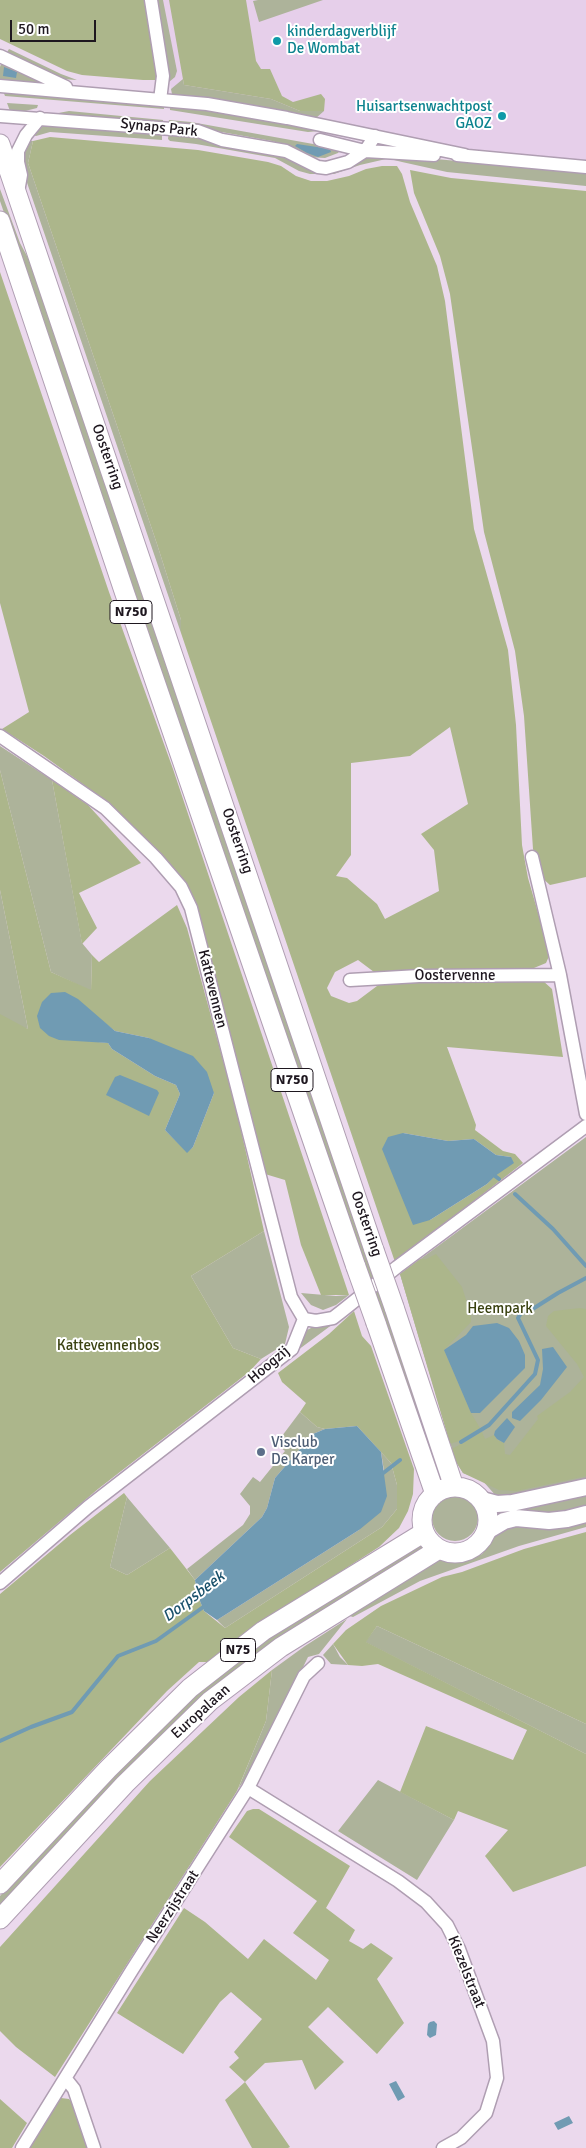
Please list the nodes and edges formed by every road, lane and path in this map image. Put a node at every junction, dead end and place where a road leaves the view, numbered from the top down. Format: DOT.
graph roads {
  1 [pos="152,0"];
  2 [pos="4,58"];
  3 [pos="0,86"];
  4 [pos="78,92"];
  5 [pos="160,100"];
  6 [pos="0,116"];
  7 [pos="40,118"];
  8 [pos="355,133"];
  9 [pos="376,136"];
  10 [pos="320,140"];
  11 [pos="0,144"];
  12 [pos="350,147"];
  13 [pos="365,150"];
  14 [pos="465,155"];
  15 [pos="312,165"];
  16 [pos="586,166"];
  17 [pos="17,194"];
  18 [pos="0,221"];
  19 [pos="0,736"];
  20 [pos="532,857"];
  21 [pos="560,975"];
  22 [pos="350,980"];
  23 [pos="586,1114"];
  24 [pos="586,1126"];
  25 [pos="304,1319"];
  26 [pos="415,1438"];
  27 [pos="454,1487"];
  28 [pos="586,1488"];
  29 [pos="435,1494"];
  30 [pos="482,1500"];
  31 [pos="586,1514"];
  32 [pos="487,1532"];
  33 [pos="423,1533"];
  34 [pos="439,1549"];
  35 [pos="382,1559"];
  36 [pos="0,1583"];
  37 [pos="318,1663"];
  38 [pos="248,1788"];
  39 [pos="0,1884"];
  40 [pos="0,1919"];
  41 [pos="66,2079"];
  42 [pos="22,2148"];
  43 [pos="94,2148"];
  44 [pos="443,2148"];
  1 -- 5 [label="street, Synaps Park"];
  2 -- 4 [label="street, Synaps Park"];
  3 -- 4 [label="street, Synaps Park"];
  4 -- 5 [label="street, Synaps Park"];
  5 -- 8 [label="street, Synaps Park"];
  6 -- 7 [label="street, Synaps Park"];
  7 -- 15 [label="street, Synaps Park"];
  7 -- 17 [label="street, Oosterring"];
  8 -- 9 [label="street"];
  8 -- 12 [label="street"];
  9 -- 13 [label="street, Synaps Park"];
  9 -- 14 [label="street"];
  10 -- 12 [label="street"];
  11 -- 17 [label="highway, Oosterring / N750"];
  12 -- 13 [label="street"];
  12 -- 15 [label="street"];
  13 -- 14 [label="street"];
  13 -- 15 [label="street, Synaps Park"];
  14 -- 16 [label="street"];
  17 -- 27 [label="highway, Oosterring / N750, bridge"];
  18 -- 26 [label="highway, Oosterring / N750, bridge"];
  19 -- 25 [label="street, Kattevennen"];
  20 -- 21 [label="street"];
  21 -- 22 [label="street, Oostervenne"];
  21 -- 23 [label="street"];
  24 -- 25 [label="street"];
  25 -- 36 [label="street, Hoogzij"];
  26 -- 29 [label="highway, Oosterring / N750"];
  26 -- 35 [label="highway"];
  27 -- 29 [label="highway"];
  27 -- 30 [label="highway"];
  28 -- 30 [label="main road"];
  29 -- 33 [label="highway"];
  30 -- 32 [label="highway"];
  31 -- 32 [label="main road"];
  32 -- 34 [label="highway"];
  33 -- 34 [label="highway"];
  33 -- 35 [label="highway, Europalaan / N75"];
  34 -- 40 [label="highway, Europalaan / N75"];
  35 -- 39 [label="highway, Europalaan / N75"];
  37 -- 38 [label="street, Neerzijstraat"];
  38 -- 41 [label="street, Neerzijstraat"];
  38 -- 44 [label="street, Kiezelstraat"];
  41 -- 42 [label="street, Neerzijstraat"];
  41 -- 43 [label="street"];
}
